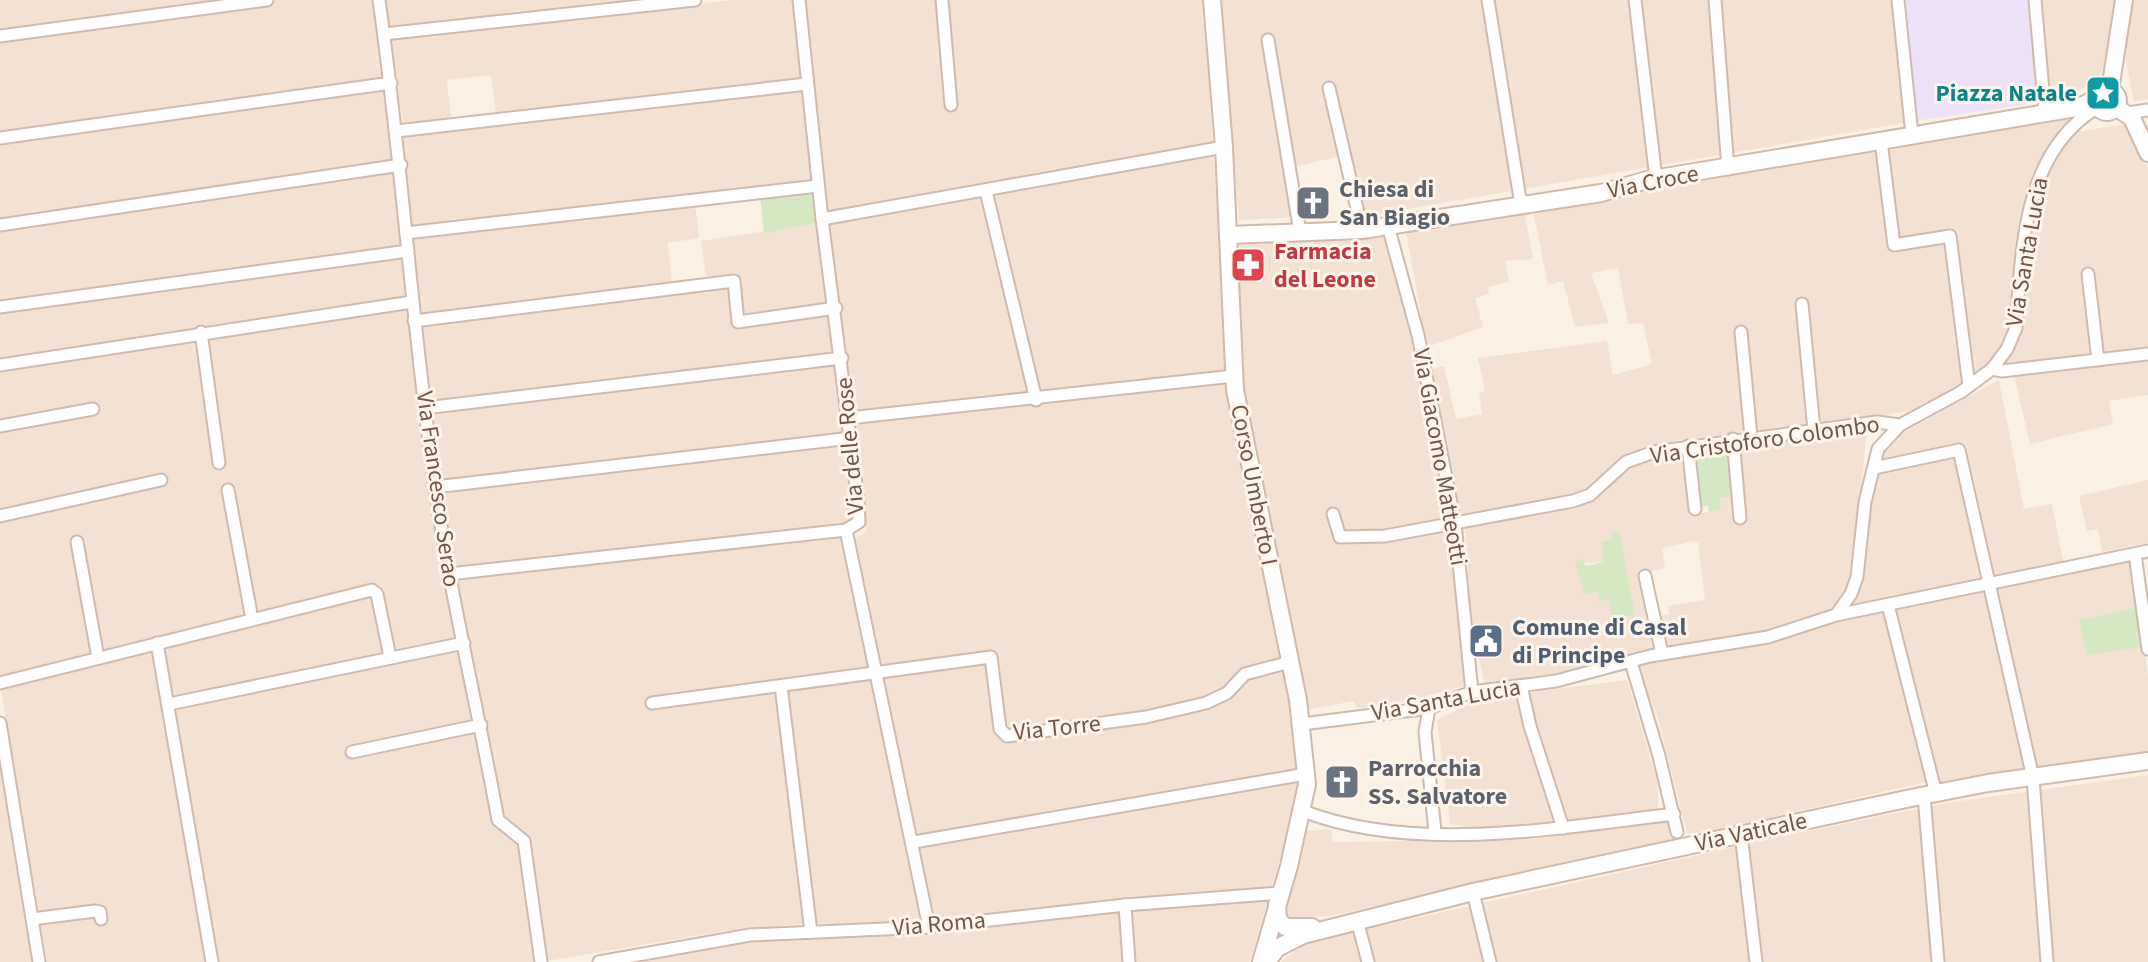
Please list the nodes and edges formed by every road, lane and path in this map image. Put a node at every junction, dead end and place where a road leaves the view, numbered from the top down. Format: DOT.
graph roads {
  1 [pos="267,0"];
  2 [pos="379,0"];
  3 [pos="695,0"];
  4 [pos="799,0"];
  5 [pos="942,0"];
  6 [pos="1212,0"];
  7 [pos="1488,0"];
  8 [pos="1635,0"];
  9 [pos="1715,0"];
  10 [pos="1898,0"];
  11 [pos="2035,0"];
  12 [pos="2124,0"];
  13 [pos="384,34"];
  14 [pos="0,36"];
  15 [pos="1268,40"];
  16 [pos="391,83"];
  17 [pos="807,84"];
  18 [pos="1329,88"];
  19 [pos="2101,99"];
  20 [pos="951,105"];
  21 [pos="2122,110"];
  22 [pos="2148,110"];
  23 [pos="2045,113"];
  24 [pos="397,131"];
  25 [pos="1912,135"];
  26 [pos="0,138"];
  27 [pos="1881,141"];
  28 [pos="1224,147"];
  29 [pos="2148,153"];
  30 [pos="401,165"];
  31 [pos="1728,169"];
  32 [pos="1656,179"];
  33 [pos="818,186"];
  34 [pos="986,191"];
  35 [pos="1521,205"];
  36 [pos="822,219"];
  37 [pos="0,225"];
  38 [pos="1388,226"];
  39 [pos="1362,230"];
  40 [pos="1300,232"];
  41 [pos="406,233"];
  42 [pos="1228,235"];
  43 [pos="408,251"];
  44 [pos="2088,274"];
  45 [pos="412,302"];
  46 [pos="1802,304"];
  47 [pos="0,307"];
  48 [pos="836,308"];
  49 [pos="414,321"];
  50 [pos="201,332"];
  51 [pos="1741,332"];
  52 [pos="2148,354"];
  53 [pos="842,358"];
  54 [pos="2098,360"];
  55 [pos="0,365"];
  56 [pos="1992,369"];
  57 [pos="1234,376"];
  58 [pos="1969,386"];
  59 [pos="1036,400"];
  60 [pos="425,408"];
  61 [pos="93,409"];
  62 [pos="849,418"];
  63 [pos="1900,425"];
  64 [pos="0,426"];
  65 [pos="1814,430"];
  66 [pos="1751,437"];
  67 [pos="851,438"];
  68 [pos="1733,439"];
  69 [pos="1688,446"];
  70 [pos="219,463"];
  71 [pos="1874,468"];
  72 [pos="161,480"];
  73 [pos="435,487"];
  74 [pos="228,490"];
  75 [pos="1695,509"];
  76 [pos="1333,514"];
  77 [pos="0,516"];
  78 [pos="1740,518"];
  79 [pos="1455,523"];
  80 [pos="846,530"];
  81 [pos="77,542"];
  82 [pos="2148,551"];
  83 [pos="2135,554"];
  84 [pos="449,574"];
  85 [pos="1645,576"];
  86 [pos="1991,585"];
  87 [pos="1888,605"];
  88 [pos="1836,615"];
  89 [pos="252,619"];
  90 [pos="157,643"];
  91 [pos="464,643"];
  92 [pos="2148,649"];
  93 [pos="1662,654"];
  94 [pos="390,657"];
  95 [pos="98,658"];
  96 [pos="1290,662"];
  97 [pos="1631,662"];
  98 [pos="877,675"];
  99 [pos="0,683"];
  100 [pos="781,686"];
  101 [pos="1521,686"];
  102 [pos="1472,692"];
  103 [pos="652,703"];
  104 [pos="169,704"];
  105 [pos="1429,708"];
  106 [pos="0,723"];
  107 [pos="1302,724"];
  108 [pos="481,725"];
  109 [pos="352,752"];
  110 [pos="2148,761"];
  111 [pos="1306,774"];
  112 [pos="2033,778"];
  113 [pos="1930,795"];
  114 [pos="1303,811"];
  115 [pos="1674,814"];
  116 [pos="1563,828"];
  117 [pos="1435,832"];
  118 [pos="1677,832"];
  119 [pos="1741,834"];
  120 [pos="914,842"];
  121 [pos="1473,892"];
  122 [pos="1278,898"];
  123 [pos="1125,905"];
  124 [pos="32,919"];
  125 [pos="101,919"];
  126 [pos="1357,920"];
  127 [pos="929,927"];
  128 [pos="811,932"];
  129 [pos="628,960"];
  130 [pos="39,962"];
  131 [pos="212,962"];
  132 [pos="541,962"];
  133 [pos="599,962"];
  134 [pos="1129,962"];
  135 [pos="1264,962"];
  136 [pos="1368,962"];
  137 [pos="1490,962"];
  138 [pos="1756,962"];
  139 [pos="1938,962"];
  140 [pos="2047,962"];
  1 -- 14 [label="street"];
  2 -- 13 [label="street, Via Francesco Serao"];
  3 -- 13 [label="street"];
  4 -- 17 [label="street, Via delle Rose"];
  5 -- 20 [label="street"];
  6 -- 28 [label="street, Corso Umberto I"];
  7 -- 35 [label="street"];
  8 -- 32 [label="street"];
  9 -- 31 [label="street"];
  10 -- 25 [label="street"];
  11 -- 23 [label="street"];
  12 -- 19 [label="street"];
  13 -- 16 [label="street, Via Francesco Serao"];
  15 -- 40 [label="street"];
  16 -- 24 [label="street, Via Francesco Serao"];
  16 -- 26 [label="street"];
  17 -- 24 [label="street"];
  17 -- 33 [label="street, Via delle Rose"];
  18 -- 39 [label="street"];
  19 -- 21 [label="street"];
  19 -- 23 [label="street, Via Croce"];
  19 -- 56 [label="street, Via Santa Lucia"];
  21 -- 22 [label="street"];
  21 -- 29 [label="street"];
  23 -- 25 [label="street, Via Croce"];
  24 -- 30 [label="street, Via Francesco Serao"];
  25 -- 27 [label="street, Via Croce"];
  27 -- 31 [label="street, Via Croce"];
  27 -- 58 [label="street"];
  28 -- 34 [label="street"];
  28 -- 42 [label="street, Corso Umberto I"];
  30 -- 37 [label="street"];
  30 -- 41 [label="street, Via Francesco Serao"];
  31 -- 32 [label="street, Via Croce"];
  32 -- 35 [label="street, Via Croce"];
  33 -- 36 [label="street, Via delle Rose"];
  33 -- 41 [label="street"];
  34 -- 36 [label="street"];
  34 -- 59 [label="street"];
  35 -- 38 [label="street, Via Croce"];
  36 -- 48 [label="street, Via delle Rose"];
  38 -- 39 [label="street, Via Croce"];
  38 -- 79 [label="street, Via Giacomo Matteotti"];
  39 -- 40 [label="street, Via Croce"];
  40 -- 42 [label="street, Via Croce"];
  41 -- 43 [label="street, Via Francesco Serao"];
  42 -- 57 [label="street, Corso Umberto I"];
  43 -- 45 [label="street, Via Francesco Serao"];
  43 -- 47 [label="street"];
  44 -- 54 [label="street"];
  45 -- 49 [label="street, Via Francesco Serao"];
  45 -- 50 [label="street"];
  46 -- 65 [label="street"];
  48 -- 49 [label="street"];
  48 -- 53 [label="street, Via delle Rose"];
  49 -- 60 [label="street, Via Francesco Serao"];
  50 -- 55 [label="street"];
  50 -- 70 [label="street"];
  51 -- 66 [label="street"];
  52 -- 54 [label="street"];
  53 -- 60 [label="street"];
  53 -- 62 [label="street, Via delle Rose"];
  54 -- 56 [label="street"];
  56 -- 58 [label="street, Via Santa Lucia"];
  57 -- 59 [label="street"];
  57 -- 96 [label="street, Corso Umberto I"];
  58 -- 63 [label="street, Via Santa Lucia"];
  59 -- 62 [label="street"];
  60 -- 73 [label="street, Via Francesco Serao"];
  61 -- 64 [label="street"];
  62 -- 67 [label="street, Via delle Rose"];
  63 -- 65 [label="street, Via Cristoforo Colombo"];
  63 -- 71 [label="street, Via Santa Lucia"];
  65 -- 66 [label="street, Via Cristoforo Colombo"];
  66 -- 68 [label="street, Via Cristoforo Colombo"];
  67 -- 73 [label="street"];
  67 -- 80 [label="street, Via delle Rose"];
  68 -- 69 [label="street, Via Cristoforo Colombo"];
  68 -- 78 [label="street"];
  69 -- 75 [label="street"];
  69 -- 79 [label="street, Via Cristoforo Colombo"];
  71 -- 86 [label="street"];
  71 -- 88 [label="street, Via Santa Lucia"];
  72 -- 77 [label="street"];
  73 -- 84 [label="street, Via Francesco Serao"];
  74 -- 89 [label="street"];
  76 -- 79 [label="street, Via Cristoforo Colombo"];
  79 -- 102 [label="street, Via Giacomo Matteotti"];
  80 -- 84 [label="street"];
  80 -- 98 [label="street, Via delle Rose"];
  81 -- 95 [label="street"];
  82 -- 83 [label="street"];
  83 -- 86 [label="street"];
  83 -- 92 [label="street"];
  84 -- 91 [label="street, Via Francesco Serao"];
  85 -- 93 [label="street"];
  86 -- 87 [label="street"];
  86 -- 112 [label="street"];
  87 -- 88 [label="street"];
  87 -- 113 [label="street"];
  88 -- 93 [label="street, Via Santa Lucia"];
  89 -- 90 [label="street"];
  89 -- 94 [label="street"];
  90 -- 95 [label="street"];
  90 -- 104 [label="street"];
  91 -- 94 [label="street"];
  91 -- 108 [label="street, Via Francesco Serao"];
  93 -- 97 [label="street, Via Santa Lucia"];
  94 -- 104 [label="street"];
  95 -- 99 [label="street"];
  96 -- 98 [label="street, Via Torre"];
  96 -- 107 [label="street, Corso Umberto I"];
  97 -- 101 [label="street, Via Santa Lucia"];
  97 -- 115 [label="street"];
  98 -- 100 [label="street"];
  98 -- 120 [label="street, Via delle Rose"];
  100 -- 103 [label="street"];
  100 -- 128 [label="street"];
  101 -- 102 [label="street, Via Santa Lucia"];
  101 -- 116 [label="street"];
  102 -- 105 [label="street, Via Santa Lucia"];
  104 -- 131 [label="street"];
  105 -- 107 [label="street, Via Santa Lucia"];
  105 -- 117 [label="street"];
  106 -- 124 [label="street"];
  107 -- 111 [label="street, Corso Umberto I"];
  108 -- 109 [label="street"];
  108 -- 132 [label="street, Via Francesco Serao"];
  110 -- 112 [label="street, Via Vaticale"];
  111 -- 114 [label="street, Corso Umberto I"];
  111 -- 120 [label="street"];
  112 -- 113 [label="street, Via Vaticale"];
  112 -- 140 [label="street"];
  113 -- 119 [label="street, Via Vaticale"];
  113 -- 139 [label="street"];
  114 -- 117 [label="street"];
  114 -- 122 [label="street, Corso Umberto I"];
  115 -- 116 [label="street"];
  115 -- 118 [label="street"];
  116 -- 117 [label="street"];
  119 -- 121 [label="street, Via Vaticale"];
  119 -- 138 [label="street"];
  120 -- 127 [label="street, Via delle Rose"];
  121 -- 126 [label="street, Via Vaticale"];
  121 -- 137 [label="street"];
  122 -- 123 [label="street, Via Roma"];
  122 -- 126 [label="street, Via Vaticale"];
  122 -- 135 [label="street, Corso Umberto I"];
  123 -- 127 [label="street, Via Roma"];
  123 -- 134 [label="street"];
  124 -- 125 [label="street"];
  124 -- 130 [label="street"];
  126 -- 135 [label="street, Via Vaticale"];
  126 -- 136 [label="street"];
  127 -- 128 [label="street, Via Roma"];
  128 -- 129 [label="street, Via Roma"];
  129 -- 133 [label="street, Via Roma"];
}
